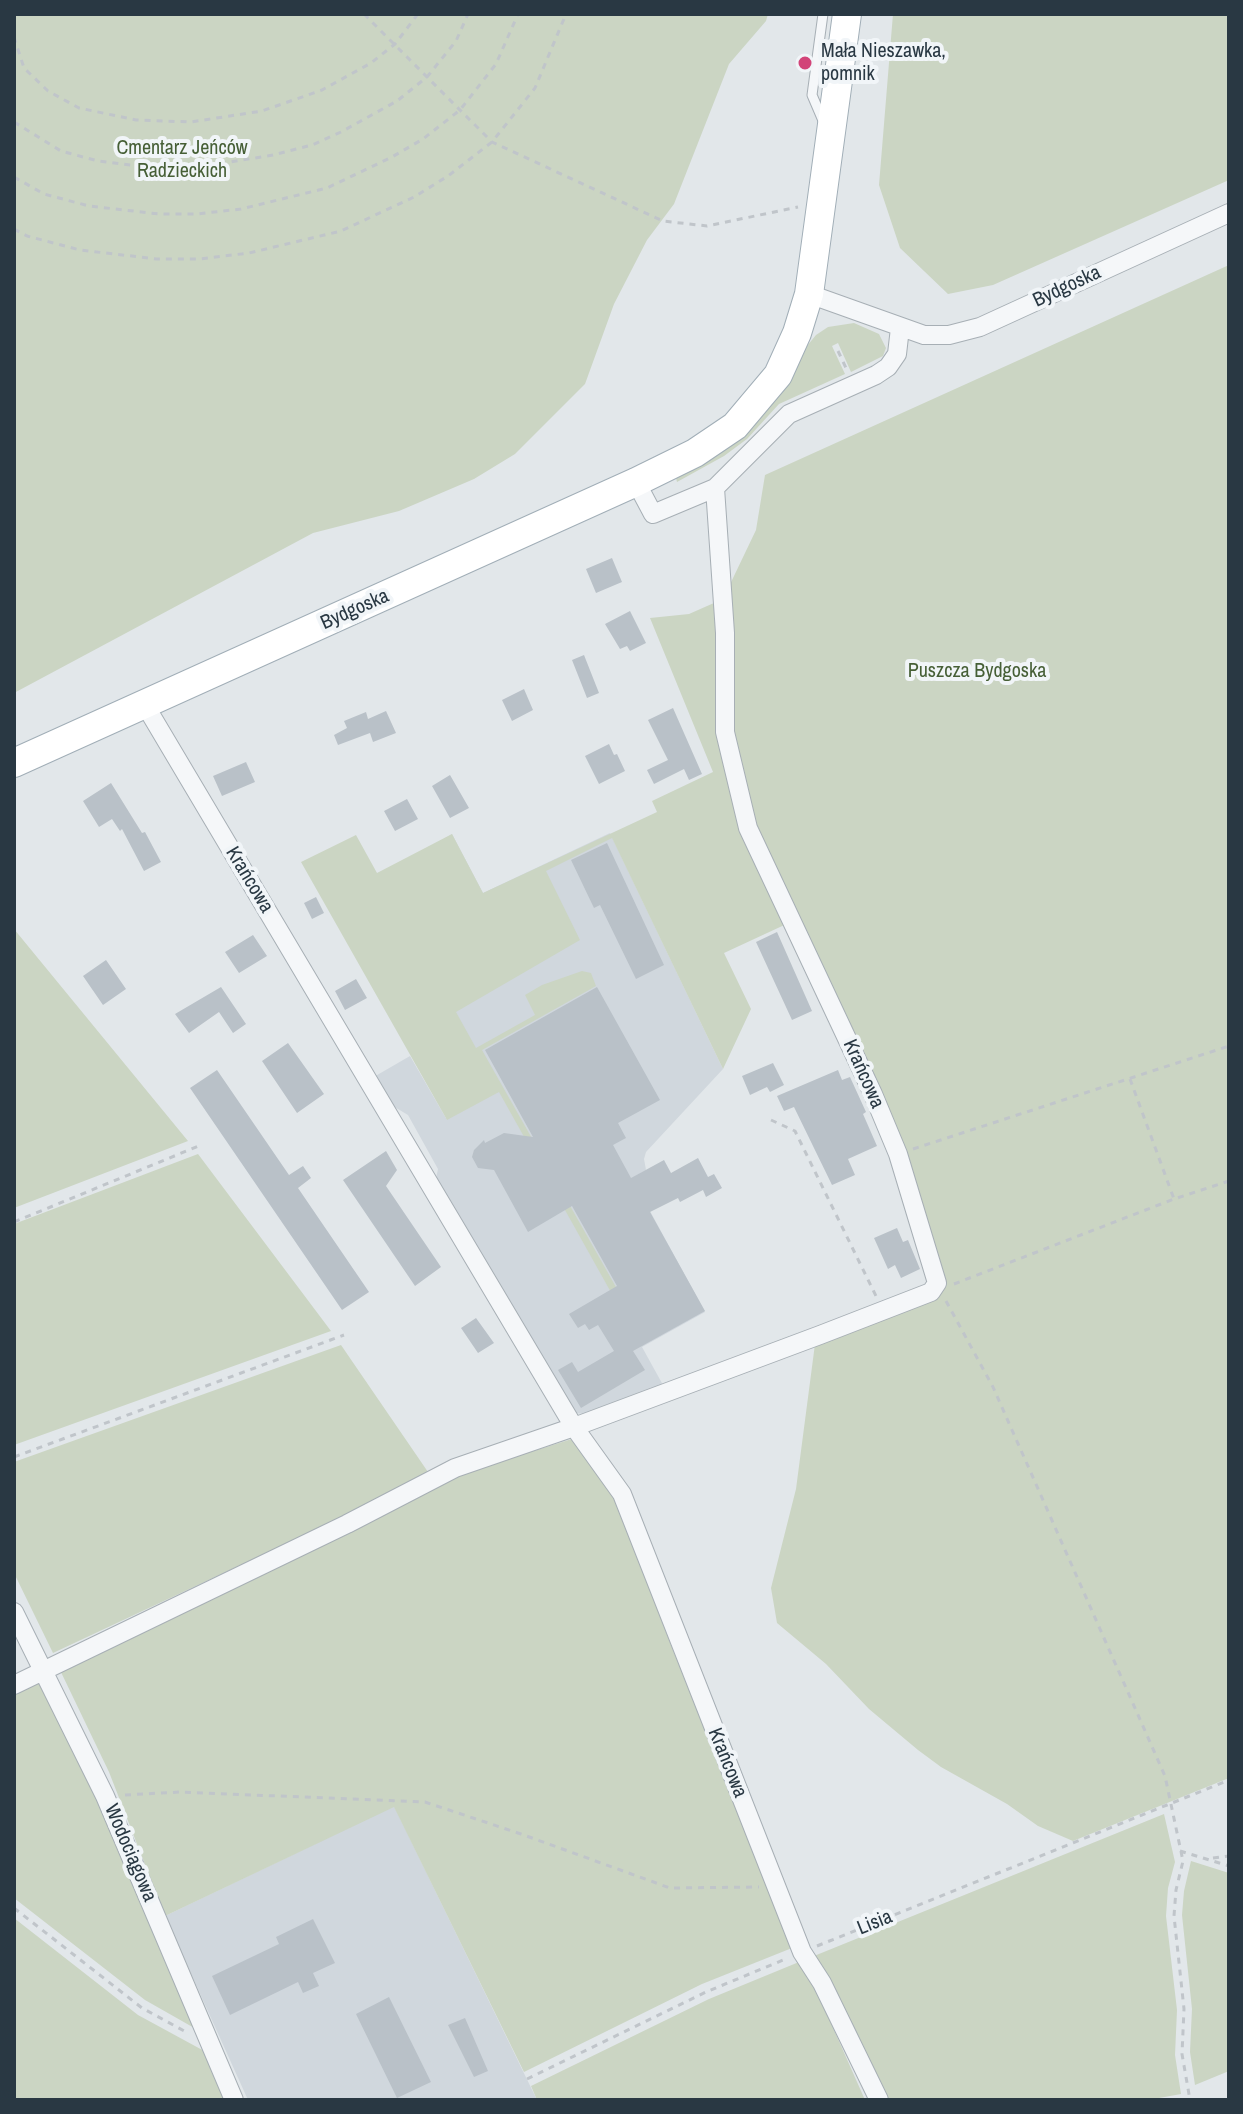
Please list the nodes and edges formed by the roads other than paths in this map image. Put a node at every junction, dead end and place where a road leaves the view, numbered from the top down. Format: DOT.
graph roads {
  1 [pos="823,14"];
  2 [pos="847,14"];
  3 [pos="830,137"];
  4 [pos="1229,213"];
  5 [pos="809,294"];
  6 [pos="900,328"];
  7 [pos="636,482"];
  8 [pos="715,488"];
  9 [pos="145,705"];
  10 [pos="14,763"];
  11 [pos="574,1427"];
  12 [pos="14,1612"];
  13 [pos="43,1673"];
  14 [pos="14,1685"];
  15 [pos="234,2100"];
  16 [pos="879,2100"];
  1 -- 3 [label="lane"];
  2 -- 3 [label="main road, Bydgoska"];
  3 -- 5 [label="main road, Bydgoska"];
  4 -- 6 [label="street, Bydgoska"];
  5 -- 6 [label="street, Bydgoska"];
  5 -- 7 [label="main road, Bydgoska"];
  6 -- 8 [label="street"];
  7 -- 8 [label="street"];
  7 -- 9 [label="main road, Bydgoska"];
  8 -- 11 [label="street, Krańcowa"];
  9 -- 10 [label="main road, Bydgoska"];
  9 -- 11 [label="street, Krańcowa"];
  11 -- 13 [label="street"];
  11 -- 16 [label="street, Krańcowa"];
  12 -- 13 [label="street, Wodociągowa"];
  13 -- 14 [label="street"];
  13 -- 15 [label="street, Wodociągowa"];
}
